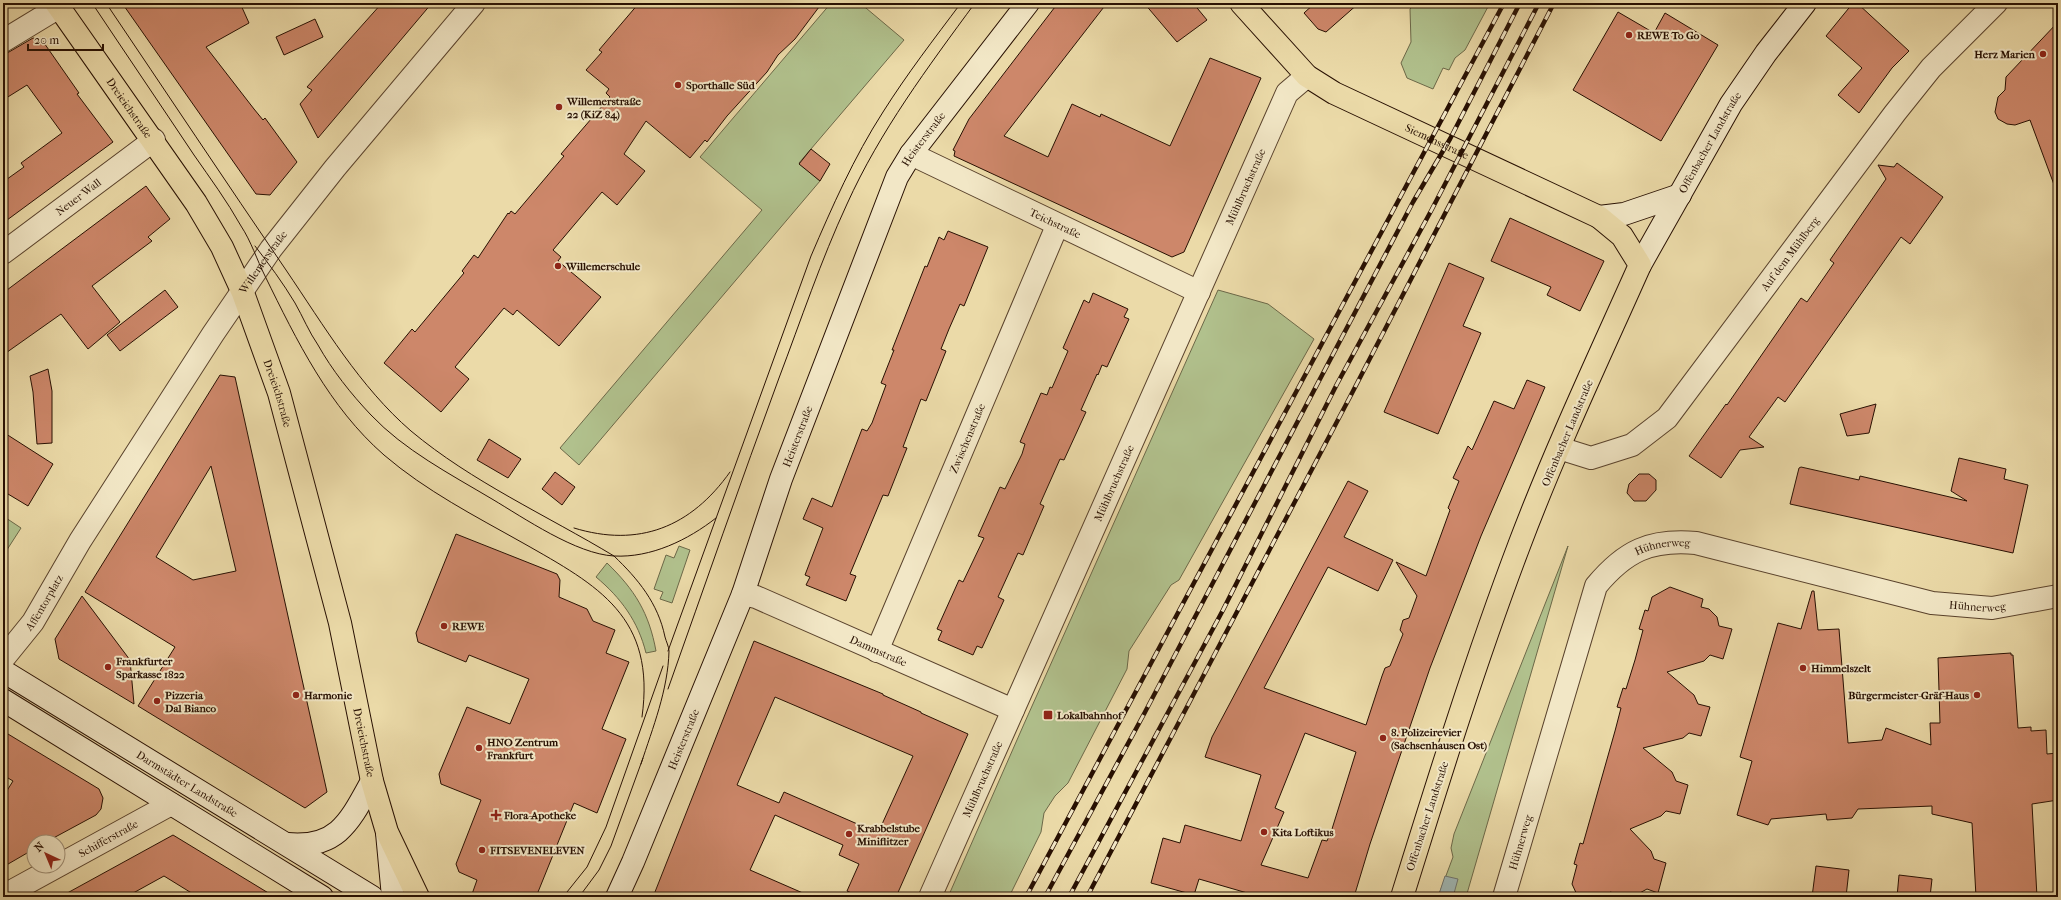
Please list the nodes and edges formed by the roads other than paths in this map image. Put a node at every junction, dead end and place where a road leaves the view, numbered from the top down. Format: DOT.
graph roads {
  1 [pos="1028,3"];
  2 [pos="1241,3"];
  3 [pos="1805,3"];
  4 [pos="1996,3"];
  5 [pos="472,4"];
  6 [pos="57,5"];
  7 [pos="3,41"];
  8 [pos="1307,76"];
  9 [pos="154,140"];
  10 [pos="911,154"];
  11 [pos="1680,195"];
  12 [pos="1599,217"];
  13 [pos="1057,226"];
  14 [pos="3,253"];
  15 [pos="1640,265"];
  16 [pos="1199,292"];
  17 [pos="243,293"];
  18 [pos="1559,448"];
  19 [pos="80,541"];
  20 [pos="742,594"];
  21 [pos="2058,596"];
  22 [pos="877,651"];
  23 [pos="3,659"];
  24 [pos="3,670"];
  25 [pos="3,700"];
  26 [pos="1012,710"];
  27 [pos="372,781"];
  28 [pos="171,804"];
  29 [pos="387,832"];
  30 [pos="287,844"];
  31 [pos="3,896"];
  32 [pos="322,897"];
  33 [pos="372,897"];
  34 [pos="393,897"];
  35 [pos="418,897"];
  36 [pos="617,897"];
  37 [pos="930,897"];
  38 [pos="1402,897"];
  39 [pos="1504,897"];
  1 -- 10 [label="street, Heisterstraße"];
  2 -- 8 [label="main road, Siemensstraße"];
  3 -- 11 [label="street, Offenbacher Landstraße"];
  4 -- 18 [label="street, Auf dem Mühlberg"];
  5 -- 17 [label="street, Willemerstraße"];
  6 -- 7 [label="street"];
  6 -- 9 [label="main road, Dreieichstraße"];
  8 -- 12 [label="main road, Siemensstraße"];
  8 -- 16 [label="street, Mühlbruchstraße"];
  9 -- 14 [label="street, Neuer Wall"];
  9 -- 17 [label="main road, Dreieichstraße"];
  10 -- 13 [label="street, Teichstraße"];
  10 -- 20 [label="street, Heisterstraße"];
  11 -- 12 [label="street"];
  11 -- 15 [label="street, Offenbacher Landstraße"];
  12 -- 15 [label="main road, Siemensstraße"];
  13 -- 16 [label="street, Teichstraße"];
  13 -- 22 [label="street, Zwischenstraße"];
  15 -- 18 [label="main road, Offenbacher Landstraße"];
  16 -- 26 [label="street, Mühlbruchstraße"];
  17 -- 19 [label="street, Willemerstraße"];
  17 -- 27 [label="main road, Dreieichstraße"];
  18 -- 38 [label="main road, Offenbacher Landstraße"];
  19 -- 23 [label="street, Affentorplatz"];
  20 -- 22 [label="street, Dammstraße"];
  20 -- 36 [label="street, Heisterstraße"];
  21 -- 39 [label="street, Hühnerweg"];
  22 -- 26 [label="street, Dammstraße"];
  24 -- 30 [label="street, Darmstädter Landstraße"];
  25 -- 28 [label="street"];
  26 -- 37 [label="street, Mühlbruchstraße"];
  27 -- 29 [label="main road, Dreieichstraße"];
  27 -- 30 [label="street"];
  28 -- 31 [label="street, Schifferstraße"];
  28 -- 32 [label="street"];
  29 -- 34 [label="street, Dreieichstraße"];
  29 -- 35 [label="main road, Dreieichstraße"];
  30 -- 33 [label="street, Darmstädter Landstraße"];
}
